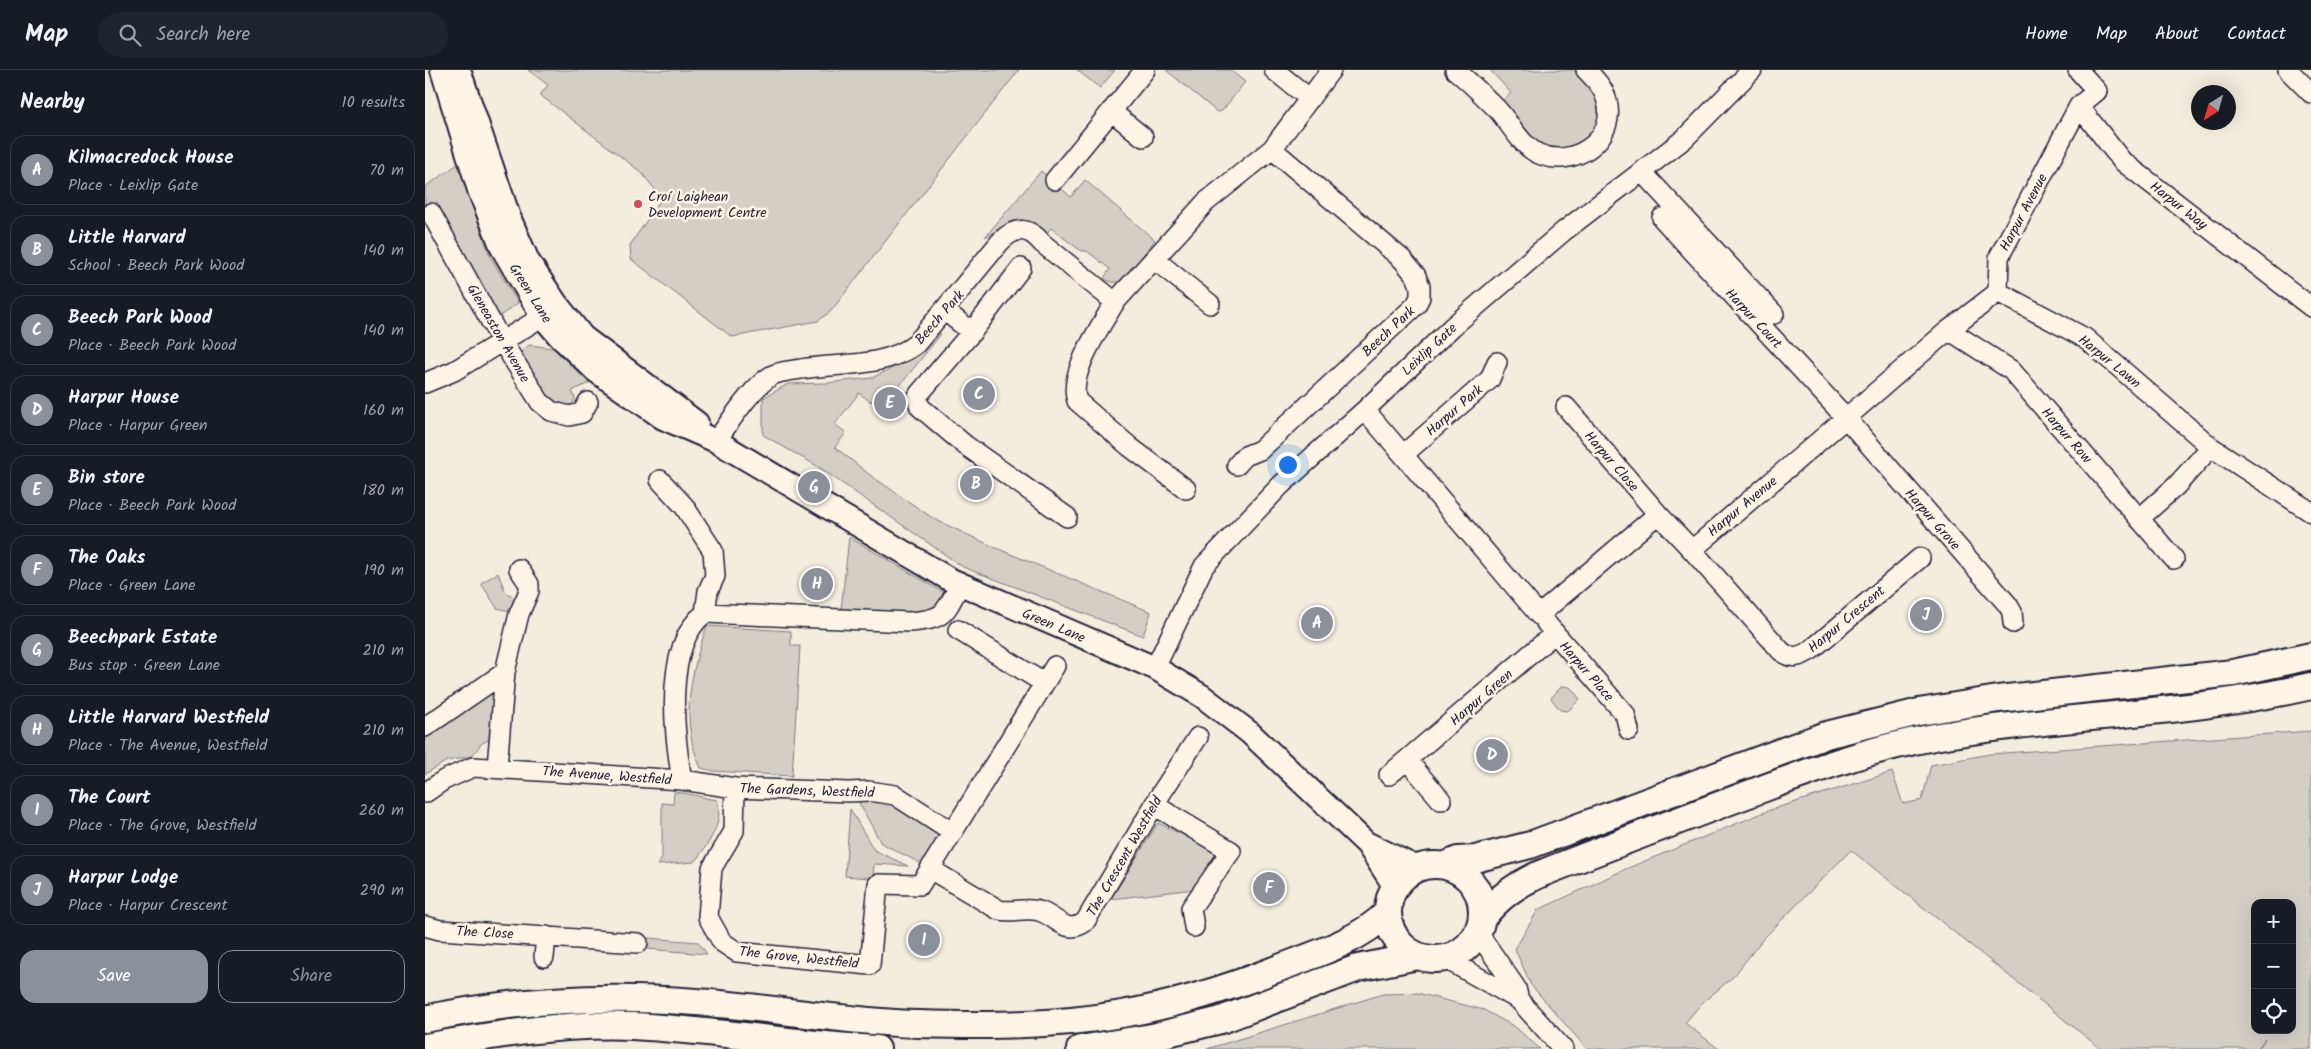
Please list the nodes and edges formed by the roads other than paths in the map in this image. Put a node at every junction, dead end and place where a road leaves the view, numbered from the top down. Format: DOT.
graph roads {
  1 [pos="1145,70"];
  2 [pos="1274,70"];
  3 [pos="1331,70"];
  4 [pos="1455,70"];
  5 [pos="1586,70"];
  6 [pos="1753,70"];
  7 [pos="2078,70"];
  8 [pos="2287,70"];
  9 [pos="450,74"];
  10 [pos="2311,93"];
  11 [pos="1310,99"];
  12 [pos="2079,106"];
  13 [pos="1111,111"];
  14 [pos="1143,137"];
  15 [pos="1272,149"];
  16 [pos="1643,172"];
  17 [pos="1055,180"];
  18 [pos="431,213"];
  19 [pos="1662,218"];
  20 [pos="1154,259"];
  21 [pos="1021,268"];
  22 [pos="1998,292"];
  23 [pos="1115,302"];
  24 [pos="1211,304"];
  25 [pos="2311,307"];
  26 [pos="549,310"];
  27 [pos="945,311"];
  28 [pos="1774,314"];
  29 [pos="972,332"];
  30 [pos="1945,333"];
  31 [pos="501,340"];
  32 [pos="1497,362"];
  33 [pos="425,383"];
  34 [pos="588,402"];
  35 [pos="1566,407"];
  36 [pos="1365,410"];
  37 [pos="1846,418"];
  38 [pos="716,441"];
  39 [pos="2211,447"];
  40 [pos="1404,454"];
  41 [pos="1237,465"];
  42 [pos="660,480"];
  43 [pos="1186,489"];
  44 [pos="2311,512"];
  45 [pos="1658,514"];
  46 [pos="1067,517"];
  47 [pos="2139,519"];
  48 [pos="1691,550"];
  49 [pos="1919,558"];
  50 [pos="2174,559"];
  51 [pos="519,569"];
  52 [pos="960,584"];
  53 [pos="705,614"];
  54 [pos="1539,615"];
  55 [pos="2013,623"];
  56 [pos="958,630"];
  57 [pos="1555,633"];
  58 [pos="2311,656"];
  59 [pos="1055,666"];
  60 [pos="1155,668"];
  61 [pos="505,672"];
  62 [pos="1044,683"];
  63 [pos="2311,686"];
  64 [pos="425,727"];
  65 [pos="1629,730"];
  66 [pos="1198,737"];
  67 [pos="1407,760"];
  68 [pos="497,767"];
  69 [pos="1389,775"];
  70 [pos="682,780"];
  71 [pos="735,788"];
  72 [pos="425,793"];
  73 [pos="1441,800"];
  74 [pos="1154,805"];
  75 [pos="952,832"];
  76 [pos="1367,844"];
  77 [pos="1446,865"];
  78 [pos="1417,868"];
  79 [pos="930,869"];
  80 [pos="1395,887"];
  81 [pos="1388,912"];
  82 [pos="1480,925"];
  83 [pos="425,926"];
  84 [pos="1194,927"];
  85 [pos="546,936"];
  86 [pos="639,943"];
  87 [pos="1418,956"];
  88 [pos="544,957"];
  89 [pos="1444,958"];
  90 [pos="1519,1000"];
  91 [pos="425,1019"];
  92 [pos="425,1048"];
  93 [pos="877,1049"];
  94 [pos="1080,1049"];
  95 [pos="1563,1049"];
  1 -- 13 [label="street"];
  2 -- 11 [label="street"];
  3 -- 11 [label="street"];
  4 -- 5 [label="street"];
  6 -- 16 [label="street, Leixlip Gate"];
  7 -- 12 [label="street"];
  8 -- 10 [label="street"];
  9 -- 26 [label="street, Green Lane"];
  9 -- 26 [label="street, Green Lane"];
  11 -- 15 [label="street"];
  12 -- 22 [label="street, Harpur Avenue"];
  12 -- 25 [label="street, Harpur Way"];
  13 -- 14 [label="street"];
  13 -- 17 [label="street"];
  15 -- 20 [label="street"];
  15 -- 41 [label="street, Beech Park"];
  16 -- 28 [label="street"];
  16 -- 36 [label="street, Leixlip Gate"];
  18 -- 31 [label="street, Gleneaston Avenue"];
  19 -- 37 [label="street, Harpur Court"];
  20 -- 23 [label="street"];
  20 -- 24 [label="street"];
  21 -- 29 [label="street"];
  22 -- 30 [label="street, Harpur Avenue"];
  22 -- 39 [label="street, Harpur Lawn"];
  23 -- 27 [label="street, Beech Park"];
  23 -- 43 [label="street"];
  26 -- 31 [label="street"];
  26 -- 38 [label="street, Green Lane"];
  27 -- 29 [label="street"];
  27 -- 38 [label="street, Beech Park"];
  29 -- 46 [label="street"];
  30 -- 37 [label="street, Harpur Avenue"];
  30 -- 47 [label="street, Harpur Row"];
  31 -- 33 [label="street"];
  31 -- 34 [label="street, Gleneaston Avenue"];
  32 -- 40 [label="street, Harpur Park"];
  35 -- 45 [label="street, Harpur Close"];
  36 -- 40 [label="street"];
  36 -- 60 [label="street, Leixlip Gate"];
  37 -- 48 [label="street, Harpur Avenue"];
  37 -- 55 [label="street, Harpur Grove"];
  38 -- 52 [label="street, Green Lane"];
  39 -- 44 [label="street, Harpur Lawn"];
  39 -- 47 [label="street"];
  40 -- 54 [label="street"];
  42 -- 53 [label="street"];
  45 -- 48 [label="street"];
  45 -- 54 [label="street"];
  47 -- 50 [label="street, Harpur Row"];
  48 -- 49 [label="street, Harpur Crescent"];
  51 -- 61 [label="street"];
  52 -- 53 [label="street"];
  52 -- 60 [label="street, Green Lane"];
  53 -- 70 [label="street, The Avenue, Westfield"];
  54 -- 57 [label="street, Harpur Place"];
  56 -- 62 [label="street"];
  57 -- 65 [label="street, Harpur Place"];
  57 -- 67 [label="street, Harpur Green"];
  58 -- 77 [label="main road"];
  59 -- 62 [label="street"];
  60 -- 76 [label="street, Green Lane"];
  61 -- 64 [label="street"];
  61 -- 68 [label="street"];
  62 -- 75 [label="street"];
  63 -- 82 [label="main road"];
  66 -- 74 [label="street, The Crescent Westfield"];
  67 -- 69 [label="street, Harpur Green"];
  67 -- 73 [label="street"];
  68 -- 70 [label="street, The Avenue, Westfield"];
  68 -- 72 [label="street, The Avenue, Westfield"];
  70 -- 71 [label="street, The Gardens, Westfield"];
  71 -- 75 [label="street, The Gardens, Westfield"];
  71 -- 79 [label="street, The Grove, Westfield"];
  74 -- 79 [label="street, The Crescent Westfield"];
  74 -- 84 [label="street"];
  75 -- 79 [label="street"];
  76 -- 78 [label="street, Green Lane"];
  76 -- 80 [label="street, Green Lane"];
  77 -- 78 [label="main road"];
  77 -- 82 [label="main road"];
  78 -- 80 [label="main road"];
  80 -- 81 [label="main road"];
  81 -- 87 [label="main road"];
  81 -- 91 [label="main road"];
  82 -- 89 [label="main road"];
  82 -- 90 [label="street"];
  83 -- 85 [label="street, The Close"];
  85 -- 86 [label="street, The Close"];
  85 -- 88 [label="street"];
  87 -- 89 [label="main road"];
  87 -- 94 [label="main road"];
  89 -- 90 [label="street"];
  90 -- 95 [label="street"];
  92 -- 93 [label="main road"];
}
